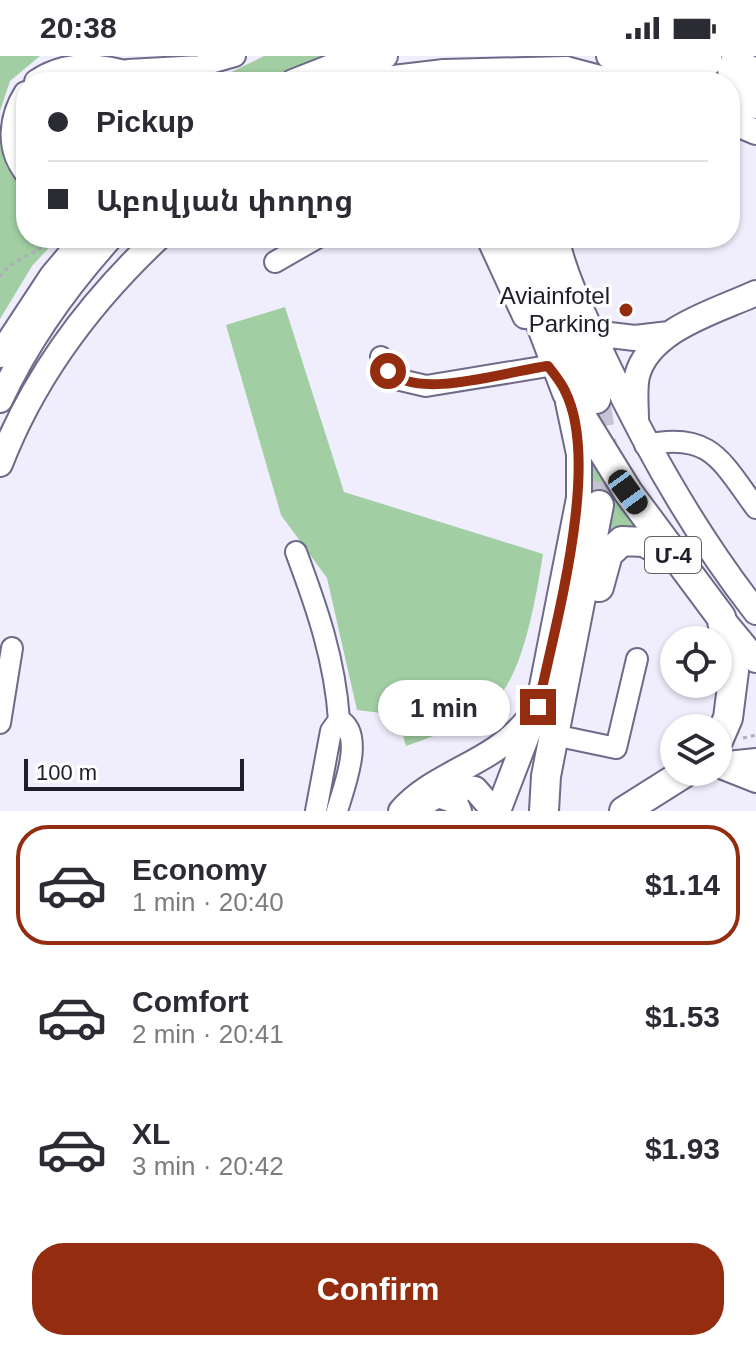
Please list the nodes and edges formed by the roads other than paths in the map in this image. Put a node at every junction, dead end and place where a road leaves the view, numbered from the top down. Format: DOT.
graph roads {
  1 [pos="235,56"];
  2 [pos="385,56"];
  3 [pos="618,67"];
  4 [pos="561,69"];
  5 [pos="116,70"];
  6 [pos="58,72"];
  7 [pos="123,72"];
  8 [pos="318,72"];
  9 [pos="444,72"];
  10 [pos="725,72"];
  11 [pos="740,84"];
  12 [pos="740,88"];
  13 [pos="756,96"];
  14 [pos="756,106"];
  15 [pos="16,118"];
  16 [pos="16,150"];
  17 [pos="76,248"];
  18 [pos="102,248"];
  19 [pos="148,248"];
  20 [pos="300,248"];
  21 [pos="494,248"];
  22 [pos="512,248"];
  23 [pos="536,248"];
  24 [pos="560,248"];
  25 [pos="275,262"];
  26 [pos="756,293"];
  27 [pos="592,333"];
  28 [pos="669,334"];
  29 [pos="0,355"];
  30 [pos="381,357"];
  31 [pos="548,366"];
  32 [pos="567,393"];
  33 [pos="596,399"];
  34 [pos="0,400"];
  35 [pos="640,435"];
  36 [pos="0,464"];
  37 [pos="599,505"];
  38 [pos="756,508"];
  39 [pos="296,552"];
  40 [pos="678,562"];
  41 [pos="756,612"];
  42 [pos="721,617"];
  43 [pos="12,648"];
  44 [pos="637,659"];
  45 [pos="756,660"];
  46 [pos="565,681"];
  47 [pos="538,707"];
  48 [pos="729,714"];
  49 [pos="339,720"];
  50 [pos="0,723"];
  51 [pos="554,735"];
  52 [pos="756,761"];
  53 [pos="732,764"];
  54 [pos="732,772"];
  55 [pos="756,782"];
  56 [pos="440,783"];
  57 [pos="669,786"];
  58 [pos="634,808"];
  59 [pos="316,811"];
  60 [pos="337,811"];
  61 [pos="401,811"];
  62 [pos="415,811"];
  63 [pos="461,811"];
  64 [pos="496,811"];
  65 [pos="544,811"];
  1 -- 5 [label="street"];
  2 -- 8 [label="main road"];
  3 -- 4 [label="main road"];
  3 -- 10 [label="highway"];
  4 -- 9 [label="main road, bridge"];
  5 -- 6 [label="main road"];
  5 -- 7 [label="main road"];
  11 -- 13 [label="highway"];
  12 -- 14 [label="main road"];
  15 -- 16 [label="main road"];
  17 -- 29 [label="main road"];
  18 -- 34 [label="main road"];
  19 -- 36 [label="main road"];
  20 -- 25 [label="street"];
  21 -- 31 [label="main road"];
  22 -- 32 [label="highway, Մ-4"];
  23 -- 33 [label="highway"];
  24 -- 27 [label="main road, Մ-4"];
  26 -- 28 [label="main road"];
  27 -- 28 [label="main road"];
  27 -- 35 [label="main road, Մ-4"];
  28 -- 35 [label="main road"];
  30 -- 31 [label="street"];
  31 -- 32 [label="main road"];
  32 -- 40 [label="highway, Մ-4"];
  32 -- 47 [label="main road"];
  35 -- 38 [label="street"];
  35 -- 41 [label="main road, Մ-4"];
  37 -- 46 [label="highway"];
  39 -- 49 [label="street"];
  40 -- 42 [label="highway, Մ-4"];
  40 -- 46 [label="highway"];
  42 -- 45 [label="main road, Մ-4"];
  42 -- 48 [label="highway"];
  43 -- 50 [label="street"];
  44 -- 51 [label="street"];
  46 -- 51 [label="highway"];
  47 -- 56 [label="main road"];
  47 -- 64 [label="main road"];
  49 -- 59 [label="street"];
  49 -- 60 [label="street"];
  51 -- 65 [label="highway"];
  52 -- 53 [label="main road"];
  54 -- 55 [label="street"];
  56 -- 61 [label="main road"];
  56 -- 64 [label="main road"];
  57 -- 58 [label="highway"];
  62 -- 63 [label="street"];
}
